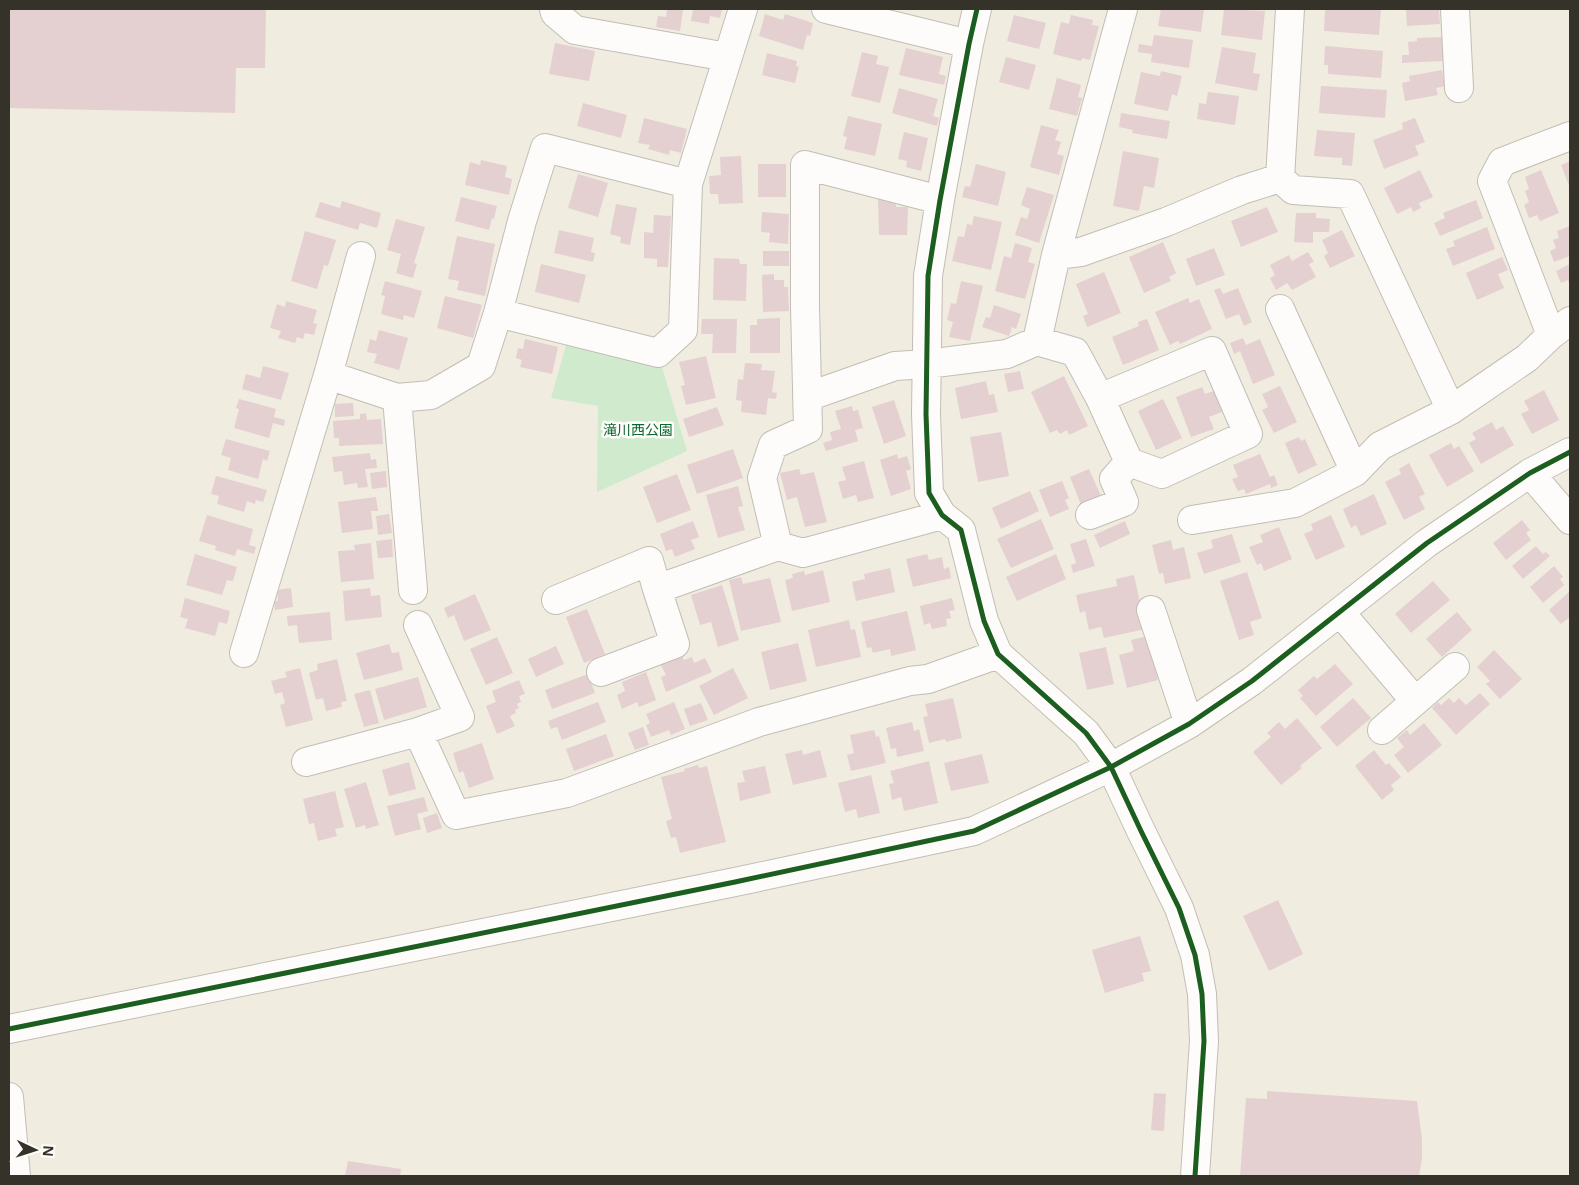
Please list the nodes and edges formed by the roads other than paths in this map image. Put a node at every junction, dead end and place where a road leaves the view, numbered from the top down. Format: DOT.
graph roads {
  1 [pos="554,9"];
  2 [pos="743,9"];
  3 [pos="826,9"];
  4 [pos="977,9"];
  5 [pos="1124,9"];
  6 [pos="1290,9"];
  7 [pos="1455,9"];
  8 [pos="969,44"];
  9 [pos="727,57"];
  10 [pos="1459,88"];
  11 [pos="1570,136"];
  12 [pos="1280,178"];
  13 [pos="688,184"];
  14 [pos="940,200"];
  15 [pos="1056,255"];
  16 [pos="361,256"];
  17 [pos="1280,309"];
  18 [pos="498,313"];
  19 [pos="1561,328"];
  20 [pos="1037,341"];
  21 [pos="927,364"];
  22 [pos="328,375"];
  23 [pos="807,397"];
  24 [pos="397,398"];
  25 [pos="1100,398"];
  26 [pos="1451,410"];
  27 [pos="1570,452"];
  28 [pos="1129,462"];
  29 [pos="1355,472"];
  30 [pos="1530,473"];
  31 [pos="942,516"];
  32 [pos="1090,516"];
  33 [pos="1192,520"];
  34 [pos="1570,520"];
  35 [pos="778,546"];
  36 [pos="656,589"];
  37 [pos="413,590"];
  38 [pos="556,600"];
  39 [pos="1150,610"];
  40 [pos="1340,612"];
  41 [pos="418,624"];
  42 [pos="244,653"];
  43 [pos="998,654"];
  44 [pos="1455,667"];
  45 [pos="601,672"];
  46 [pos="1415,701"];
  47 [pos="1189,724"];
  48 [pos="1382,730"];
  49 [pos="418,732"];
  50 [pos="306,762"];
  51 [pos="1111,766"];
  52 [pos="9,1029"];
  53 [pos="9,1097"];
  54 [pos="16,1176"];
  55 [pos="1195,1176"];
  1 -- 9 [label="street"];
  2 -- 9 [label="street"];
  3 -- 8 [label="street"];
  4 -- 8 [label="street"];
  5 -- 15 [label="street"];
  6 -- 12 [label="street"];
  7 -- 10 [label="street"];
  8 -- 14 [label="street"];
  9 -- 13 [label="street"];
  11 -- 19 [label="street"];
  12 -- 15 [label="street"];
  12 -- 26 [label="street"];
  13 -- 18 [label="street"];
  13 -- 18 [label="street"];
  14 -- 21 [label="street"];
  14 -- 23 [label="street"];
  15 -- 20 [label="street"];
  16 -- 22 [label="street"];
  17 -- 29 [label="street"];
  18 -- 24 [label="street"];
  19 -- 26 [label="street"];
  20 -- 21 [label="street"];
  20 -- 25 [label="street"];
  21 -- 23 [label="street"];
  21 -- 31 [label="street"];
  22 -- 24 [label="street"];
  22 -- 42 [label="street"];
  23 -- 35 [label="street"];
  24 -- 37 [label="street"];
  25 -- 28 [label="street"];
  25 -- 28 [label="street"];
  26 -- 29 [label="street"];
  27 -- 30 [label="street"];
  28 -- 32 [label="street"];
  29 -- 33 [label="street"];
  30 -- 34 [label="street"];
  30 -- 40 [label="street"];
  31 -- 35 [label="street"];
  31 -- 43 [label="street"];
  35 -- 36 [label="street"];
  36 -- 38 [label="street"];
  36 -- 45 [label="street"];
  39 -- 47 [label="street"];
  40 -- 46 [label="street"];
  40 -- 47 [label="street"];
  41 -- 49 [label="street"];
  43 -- 49 [label="street"];
  43 -- 51 [label="street"];
  44 -- 46 [label="street"];
  46 -- 48 [label="street"];
  47 -- 51 [label="street"];
  49 -- 50 [label="street"];
  51 -- 52 [label="street"];
  51 -- 55 [label="street"];
  53 -- 54 [label="street"];
}
